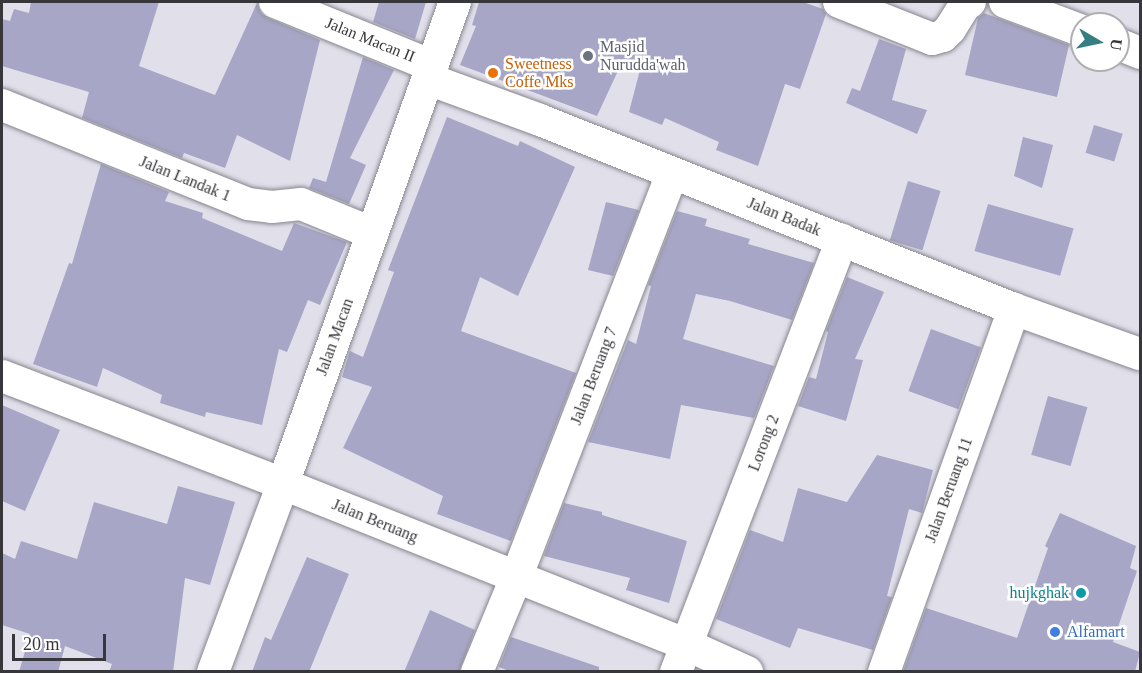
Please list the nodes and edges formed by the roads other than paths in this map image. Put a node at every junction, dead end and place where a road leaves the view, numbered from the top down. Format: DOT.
graph roads {
  1 [pos="275,2"];
  2 [pos="455,2"];
  3 [pos="839,2"];
  4 [pos="970,2"];
  5 [pos="1005,2"];
  6 [pos="1070,26"];
  7 [pos="430,72"];
  8 [pos="2,105"];
  9 [pos="672,174"];
  10 [pos="372,233"];
  11 [pos="842,240"];
  12 [pos="1014,309"];
  13 [pos="1140,354"];
  14 [pos="2,376"];
  15 [pos="283,484"];
  16 [pos="516,578"];
  17 [pos="682,658"];
  18 [pos="213,672"];
  19 [pos="477,672"];
  20 [pos="747,672"];
  21 [pos="884,672"];
  1 -- 7 [label="street, Jalan Macan II"];
  2 -- 7 [label="street, Jalan Macan"];
  3 -- 4 [label="street"];
  5 -- 6 [label="street"];
  7 -- 9 [label="street, Jalan Badak"];
  7 -- 10 [label="street, Jalan Macan"];
  8 -- 10 [label="street, Jalan Landak 1"];
  9 -- 11 [label="street, Jalan Badak"];
  9 -- 16 [label="street, Jalan Beruang 7"];
  10 -- 15 [label="street, Jalan Macan"];
  11 -- 12 [label="street, Jalan Badak"];
  11 -- 17 [label="street, Lorong 2"];
  12 -- 13 [label="street, Jalan Badak"];
  12 -- 21 [label="street, Jalan Beruang 11"];
  14 -- 15 [label="street, Jalan Beruang"];
  15 -- 16 [label="street, Jalan Beruang"];
  15 -- 18 [label="street, Jalan Macan"];
  16 -- 17 [label="street, Jalan Beruang"];
  16 -- 19 [label="street, Jalan Beruang 7"];
  17 -- 20 [label="street, Jalan Beruang"];
}
